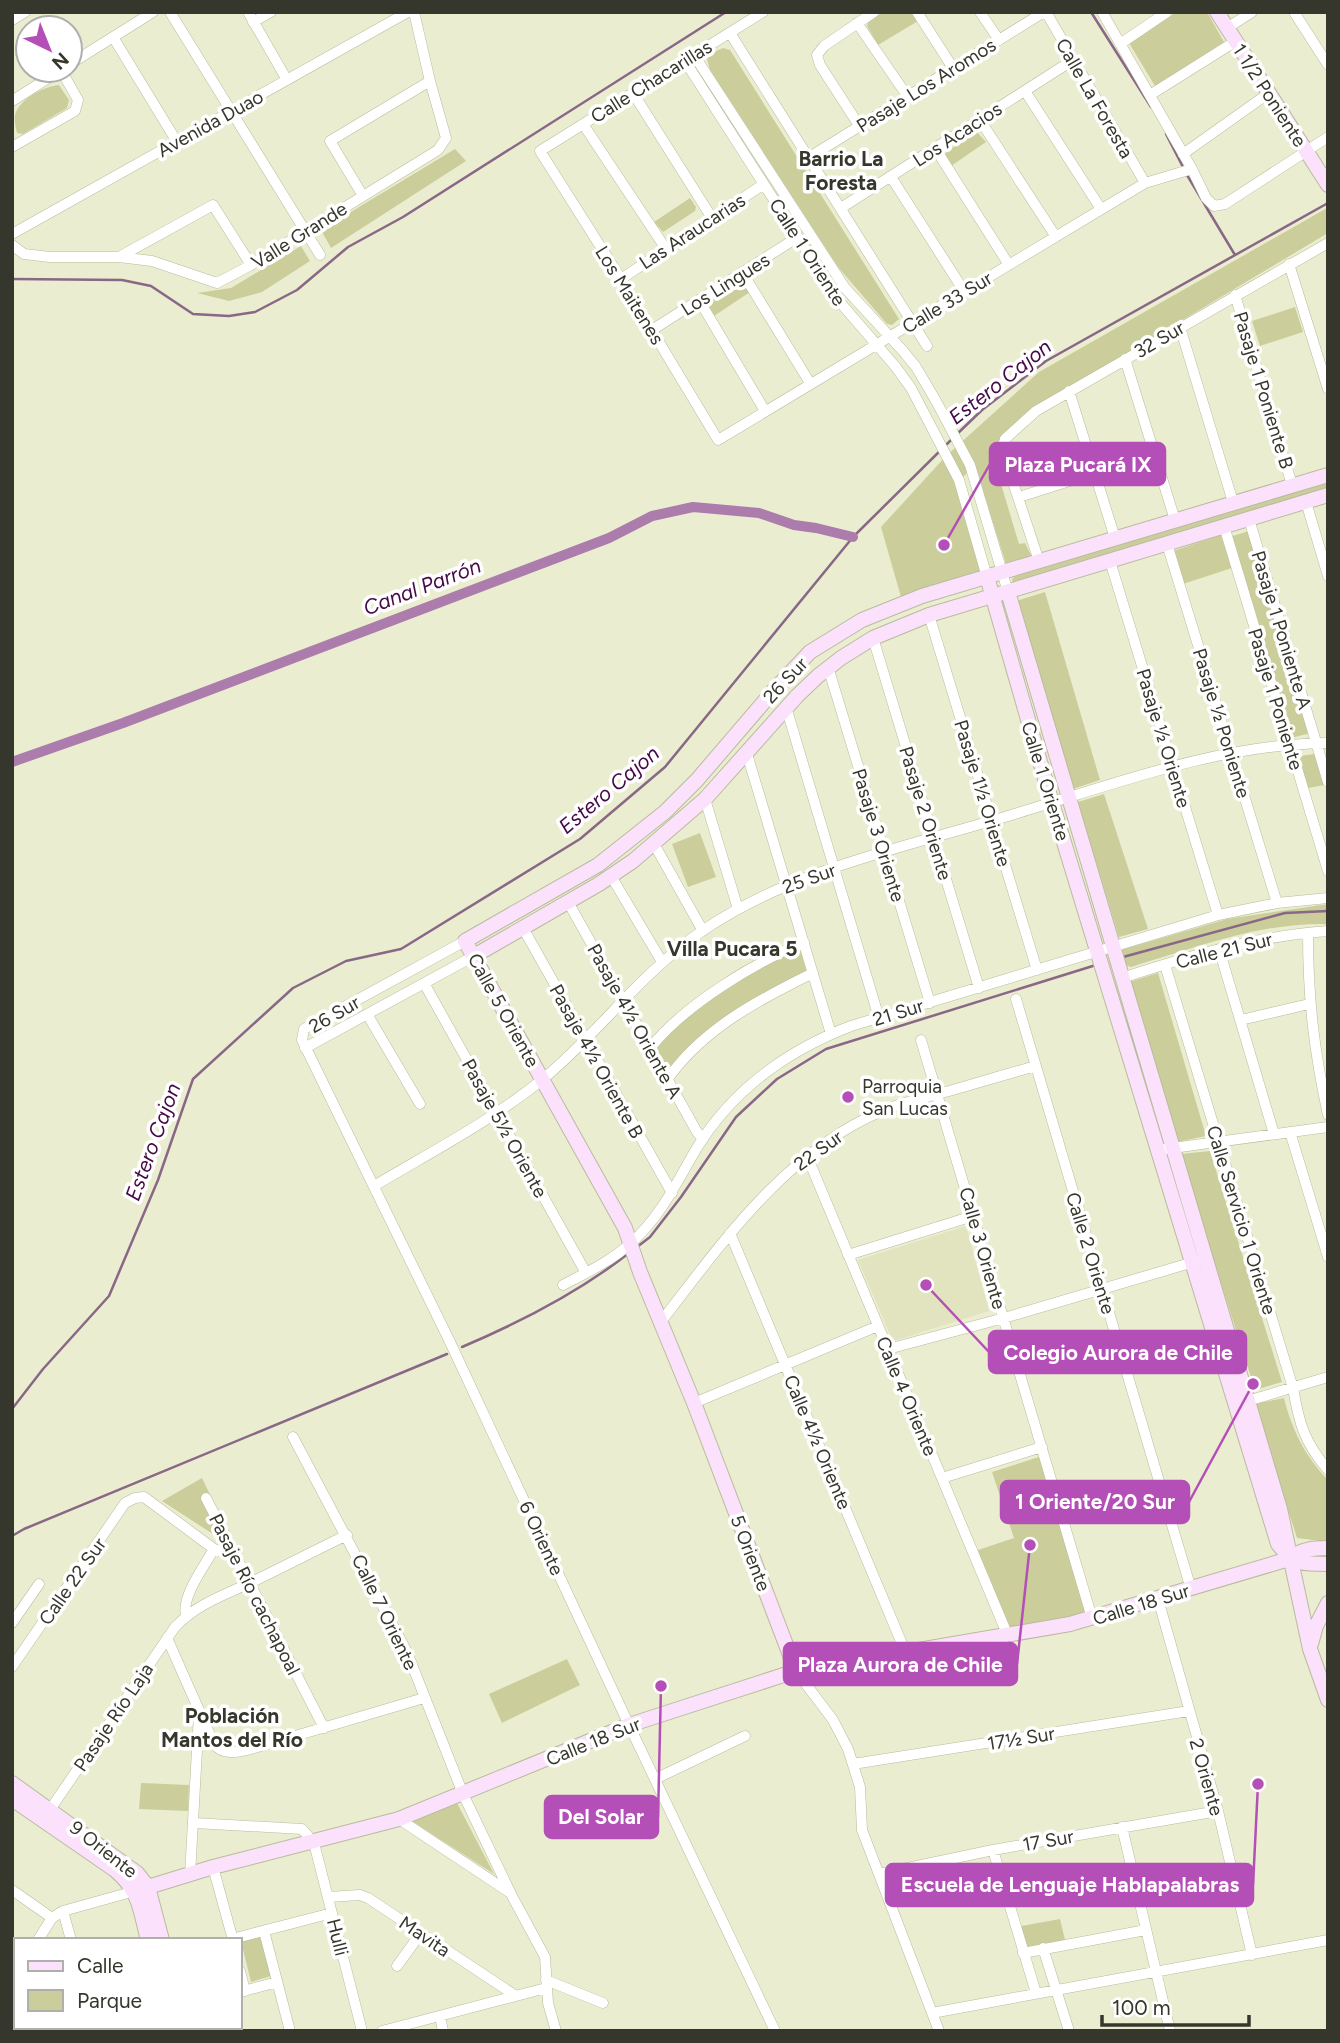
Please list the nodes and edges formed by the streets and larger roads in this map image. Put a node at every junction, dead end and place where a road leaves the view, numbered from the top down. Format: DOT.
graph roads {
  1 [pos="25,12"];
  2 [pos="153,12"];
  3 [pos="170,12"];
  4 [pos="271,12"];
  5 [pos="408,12"];
  6 [pos="414,12"];
  7 [pos="763,12"];
  8 [pos="874,12"];
  9 [pos="917,12"];
  10 [pos="980,12"];
  11 [pos="1045,12"];
  12 [pos="1102,12"];
  13 [pos="1167,12"];
  14 [pos="1217,12"];
  15 [pos="1252,12"];
  16 [pos="1294,12"];
  17 [pos="251,17"];
  18 [pos="12,20"];
  19 [pos="857,23"];
  20 [pos="1227,28"];
  21 [pos="730,33"];
  22 [pos="113,37"];
  23 [pos="999,40"];
  24 [pos="1236,41"];
  25 [pos="1120,44"];
  26 [pos="84,55"];
  27 [pos="689,58"];
  28 [pos="1073,60"];
  29 [pos="1328,65"];
  30 [pos="953,68"];
  31 [pos="287,80"];
  32 [pos="430,81"];
  33 [pos="39,84"];
  34 [pos="69,84"];
  35 [pos="1025,91"];
  36 [pos="633,93"];
  37 [pos="1269,93"];
  38 [pos="1150,95"];
  39 [pos="908,97"];
  40 [pos="12,101"];
  41 [pos="232,111"];
  42 [pos="980,120"];
  43 [pos="583,124"];
  44 [pos="860,127"];
  45 [pos="1328,137"];
  46 [pos="177,142"];
  47 [pos="12,147"];
  48 [pos="935,148"];
  49 [pos="540,151"];
  50 [pos="1306,151"];
  51 [pos="1183,154"];
  52 [pos="808,158"];
  53 [pos="1192,169"];
  54 [pos="891,177"];
  55 [pos="1325,181"];
  56 [pos="1145,183"];
  57 [pos="764,184"];
  58 [pos="363,195"];
  59 [pos="841,208"];
  60 [pos="1101,209"];
  61 [pos="712,218"];
  62 [pos="307,230"];
  63 [pos="12,234"];
  64 [pos="798,237"];
  65 [pos="1056,237"];
  66 [pos="1328,243"];
  67 [pos="12,245"];
  68 [pos="666,249"];
  69 [pos="320,255"];
  70 [pos="119,257"];
  71 [pos="1289,264"];
  72 [pos="251,265"];
  73 [pos="1009,265"];
  74 [pos="743,272"];
  75 [pos="621,279"];
  76 [pos="964,291"];
  77 [pos="1236,295"];
  78 [pos="699,300"];
  79 [pos="912,323"];
  80 [pos="1180,327"];
  81 [pos="652,330"];
  82 [pos="889,336"];
  83 [pos="874,344"];
  84 [pos="927,346"];
  85 [pos="1125,359"];
  86 [pos="810,383"];
  87 [pos="1328,389"];
  88 [pos="1069,391"];
  89 [pos="765,411"];
  90 [pos="718,440"];
  91 [pos="1095,473"];
  92 [pos="1328,475"];
  93 [pos="1293,485"];
  94 [pos="1328,495"];
  95 [pos="1019,497"];
  96 [pos="1233,502"];
  97 [pos="1306,502"];
  98 [pos="1249,519"];
  99 [pos="1175,520"];
  100 [pos="1224,526"];
  101 [pos="1115,538"];
  102 [pos="1167,544"];
  103 [pos="1039,561"];
  104 [pos="1110,561"];
  105 [pos="1002,573"];
  106 [pos="1328,576"];
  107 [pos="987,577"];
  108 [pos="1008,592"];
  109 [pos="992,597"];
  110 [pos="929,615"];
  111 [pos="873,638"];
  112 [pos="828,667"];
  113 [pos="786,707"];
  114 [pos="1316,743"];
  115 [pos="1328,743"];
  116 [pos="1291,745"];
  117 [pos="747,754"];
  118 [pos="1231,754"];
  119 [pos="1172,766"];
  120 [pos="1328,782"];
  121 [pos="1069,798"];
  122 [pos="705,799"];
  123 [pos="1052,803"];
  124 [pos="992,821"];
  125 [pos="934,838"];
  126 [pos="654,845"];
  127 [pos="885,853"];
  128 [pos="835,868"];
  129 [pos="1328,871"];
  130 [pos="611,876"];
  131 [pos="787,886"];
  132 [pos="1328,898"];
  133 [pos="568,902"];
  134 [pos="1277,903"];
  135 [pos="738,909"];
  136 [pos="1218,915"];
  137 [pos="523,928"];
  138 [pos="703,931"];
  139 [pos="1328,931"];
  140 [pos="1308,933"];
  141 [pos="465,941"];
  142 [pos="804,942"];
  143 [pos="1219,949"];
  144 [pos="474,956"];
  145 [pos="1108,958"];
  146 [pos="662,962"];
  147 [pos="1165,965"];
  148 [pos="1037,971"];
  149 [pos="813,973"];
  150 [pos="1122,978"];
  151 [pos="424,983"];
  152 [pos="979,988"];
  153 [pos="622,999"];
  154 [pos="1016,999"];
  155 [pos="930,1003"];
  156 [pos="1309,1004"];
  157 [pos="367,1014"];
  158 [pos="879,1018"];
  159 [pos="1241,1020"];
  160 [pos="831,1034"];
  161 [pos="586,1040"];
  162 [pos="921,1040"];
  163 [pos="304,1048"];
  164 [pos="650,1048"];
  165 [pos="1036,1066"];
  166 [pos="542,1079"];
  167 [pos="667,1080"];
  168 [pos="937,1094"];
  169 [pos="421,1104"];
  170 [pos="496,1113"];
  171 [pos="1328,1115"];
  172 [pos="1328,1127"];
  173 [pos="1290,1132"];
  174 [pos="1274,1134"];
  175 [pos="703,1139"];
  176 [pos="1218,1142"];
  177 [pos="1165,1149"];
  178 [pos="807,1156"];
  179 [pos="374,1186"];
  180 [pos="672,1193"];
  181 [pos="973,1216"];
  182 [pos="730,1234"];
  183 [pos="632,1248"];
  184 [pos="848,1255"];
  185 [pos="1328,1258"];
  186 [pos="1199,1261"];
  187 [pos="586,1273"];
  188 [pos="563,1285"];
  189 [pos="1102,1289"];
  190 [pos="1004,1318"];
  191 [pos="660,1323"];
  192 [pos="878,1326"];
  193 [pos="888,1349"];
  194 [pos="785,1365"];
  195 [pos="1328,1377"];
  196 [pos="1293,1388"];
  197 [pos="1242,1402"];
  198 [pos="694,1404"];
  199 [pos="293,1437"];
  200 [pos="1042,1447"];
  201 [pos="1328,1470"];
  202 [pos="942,1478"];
  203 [pos="206,1497"];
  204 [pos="347,1535"];
  205 [pos="1328,1548"];
  206 [pos="214,1549"];
  207 [pos="235,1556"];
  208 [pos="1289,1559"];
  209 [pos="1328,1564"];
  210 [pos="250,1583"];
  211 [pos="38,1584"];
  212 [pos="1191,1589"];
  213 [pos="1158,1599"];
  214 [pos="1328,1603"];
  215 [pos="186,1615"];
  216 [pos="1092,1618"];
  217 [pos="12,1623"];
  218 [pos="1008,1636"];
  219 [pos="167,1638"];
  220 [pos="1310,1649"];
  221 [pos="905,1651"];
  222 [pos="12,1667"];
  223 [pos="796,1671"];
  224 [pos="424,1698"];
  225 [pos="1327,1698"];
  226 [pos="199,1710"];
  227 [pos="1189,1712"];
  228 [pos="629,1726"];
  229 [pos="324,1728"];
  230 [pos="744,1736"];
  231 [pos="853,1764"];
  232 [pos="655,1779"];
  233 [pos="12,1783"];
  234 [pos="463,1794"];
  235 [pos="12,1799"];
  236 [pos="1218,1811"];
  237 [pos="47,1815"];
  238 [pos="399,1819"];
  239 [pos="194,1823"];
  240 [pos="1122,1827"];
  241 [pos="314,1843"];
  242 [pos="993,1850"];
  243 [pos="214,1867"];
  244 [pos="879,1874"];
  245 [pos="190,1875"];
  246 [pos="142,1889"];
  247 [pos="12,1890"];
  248 [pos="511,1894"];
  249 [pos="328,1897"];
  250 [pos="63,1911"];
  251 [pos="332,1913"];
  252 [pos="52,1918"];
  253 [pos="1146,1930"];
  254 [pos="264,1931"];
  255 [pos="421,1933"];
  256 [pos="39,1938"];
  257 [pos="70,1938"];
  258 [pos="148,1938"];
  259 [pos="161,1938"];
  260 [pos="232,1938"];
  261 [pos="236,1938"];
  262 [pos="1328,1940"];
  263 [pos="1043,1948"];
  264 [pos="1023,1953"];
  265 [pos="1252,1955"];
  266 [pos="397,1966"];
  267 [pos="1156,1972"];
  268 [pos="277,1982"];
  269 [pos="546,1984"];
  270 [pos="1056,1990"];
  271 [pos="242,1992"];
  272 [pos="1036,1993"];
  273 [pos="516,1996"];
  274 [pos="603,2003"];
  275 [pos="932,2012"];
  276 [pos="440,2016"];
  277 [pos="290,2031"];
  278 [pos="362,2031"];
  279 [pos="382,2031"];
  280 [pos="443,2031"];
  281 [pos="555,2031"];
  282 [pos="775,2031"];
  283 [pos="939,2031"];
  284 [pos="1069,2031"];
  285 [pos="1170,2031"];
  1 -- 18 [label="street"];
  2 -- 22 [label="street"];
  3 -- 41 [label="street"];
  4 -- 17 [label="street"];
  5 -- 31 [label="street, Avenida Duao"];
  6 -- 32 [label="street, Valle Grande"];
  7 -- 21 [label="street, Calle Chacarillas"];
  8 -- 19 [label="street"];
  9 -- 30 [label="street"];
  10 -- 23 [label="street"];
  11 -- 23 [label="street, Pasaje Los Aromos"];
  11 -- 28 [label="street, Calle La Foresta"];
  12 -- 25 [label="street"];
  13 -- 25 [label="street"];
  14 -- 20 [label="street, 1 1/2 Poniente"];
  15 -- 20 [label="street"];
  16 -- 29 [label="street"];
  17 -- 31 [label="street"];
  19 -- 39 [label="street"];
  19 -- 44 [label="street"];
  20 -- 24 [label="street, 1 1/2 Poniente"];
  21 -- 27 [label="street, Calle Chacarillas"];
  21 -- 52 [label="street"];
  22 -- 26 [label="street"];
  22 -- 46 [label="street"];
  23 -- 30 [label="street, Pasaje Los Aromos"];
  24 -- 37 [label="street, 1 1/2 Poniente"];
  24 -- 38 [label="street"];
  25 -- 38 [label="street"];
  27 -- 36 [label="street, Calle Chacarillas"];
  27 -- 57 [label="street, Calle 1 Oriente"];
  27 -- 82 [label="street, Calle 1 Oriente"];
  28 -- 35 [label="street, Los Acacios"];
  28 -- 56 [label="street, Calle La Foresta"];
  30 -- 39 [label="street, Pasaje Los Aromos"];
  31 -- 41 [label="street, Avenida Duao"];
  32 -- 58 [label="street, Valle Grande"];
  32 -- 58 [label="street"];
  33 -- 40 [label="street"];
  34 -- 47 [label="street"];
  35 -- 42 [label="street, Los Acacios"];
  35 -- 60 [label="street"];
  36 -- 43 [label="street, Calle Chacarillas"];
  36 -- 61 [label="street"];
  37 -- 50 [label="street, 1 1/2 Poniente"];
  37 -- 51 [label="street"];
  38 -- 51 [label="street"];
  39 -- 44 [label="street, Pasaje Los Aromos"];
  41 -- 46 [label="street, Avenida Duao"];
  41 -- 62 [label="street"];
  42 -- 48 [label="street, Los Acacios"];
  42 -- 65 [label="street"];
  43 -- 49 [label="street, Calle Chacarillas"];
  43 -- 68 [label="street"];
  44 -- 52 [label="street, Pasaje Los Aromos"];
  45 -- 50 [label="street"];
  46 -- 63 [label="street, Avenida Duao"];
  48 -- 54 [label="street, Los Acacios"];
  48 -- 73 [label="street"];
  49 -- 75 [label="street, Los Maitenes"];
  50 -- 53 [label="street"];
  50 -- 55 [label="street, 1 1/2 Poniente"];
  51 -- 53 [label="street"];
  52 -- 59 [label="street"];
  53 -- 56 [label="street, Calle 33 Sur"];
  54 -- 59 [label="street, Los Acacios"];
  54 -- 76 [label="street"];
  56 -- 60 [label="street, Calle 33 Sur"];
  57 -- 61 [label="street, Las Araucarias"];
  57 -- 64 [label="street, Calle 1 Oriente"];
  58 -- 62 [label="street, Valle Grande"];
  59 -- 79 [label="street"];
  60 -- 65 [label="street, Calle 33 Sur"];
  61 -- 68 [label="street, Las Araucarias"];
  62 -- 69 [label="street"];
  62 -- 72 [label="street, Valle Grande"];
  64 -- 74 [label="street, Los Lingues"];
  64 -- 83 [label="street, Calle 1 Oriente"];
  65 -- 73 [label="street, Calle 33 Sur"];
  66 -- 71 [label="street, 32 Sur"];
  67 -- 70 [label="street, Valle Grande"];
  68 -- 75 [label="street, Las Araucarias"];
  70 -- 72 [label="street, Valle Grande"];
  70 -- 72 [label="street"];
  71 -- 77 [label="street, 32 Sur"];
  71 -- 87 [label="street"];
  73 -- 76 [label="street, Calle 33 Sur"];
  74 -- 78 [label="street, Los Lingues"];
  74 -- 86 [label="street"];
  75 -- 81 [label="street, Los Maitenes"];
  76 -- 79 [label="street, Calle 33 Sur"];
  77 -- 80 [label="street, 32 Sur"];
  77 -- 93 [label="street, Pasaje 1 Poniente B"];
  78 -- 81 [label="street, Los Lingues"];
  78 -- 89 [label="street"];
  79 -- 82 [label="street, Calle 33 Sur"];
  79 -- 84 [label="street"];
  80 -- 85 [label="street, 32 Sur"];
  80 -- 96 [label="street"];
  81 -- 90 [label="street, Los Maitenes"];
  82 -- 83 [label="street, Calle 33 Sur"];
  82 -- 105 [label="street, Calle 1 Oriente"];
  83 -- 86 [label="street, Calle 33 Sur"];
  83 -- 107 [label="street, Calle 1 Oriente"];
  85 -- 88 [label="street, 32 Sur"];
  85 -- 99 [label="street"];
  86 -- 89 [label="street, Calle 33 Sur"];
  88 -- 91 [label="street"];
  88 -- 95 [label="street, 32 Sur"];
  89 -- 90 [label="street, Calle 33 Sur"];
  91 -- 95 [label="street"];
  91 -- 101 [label="street"];
  92 -- 93 [label="street, 26 Sur"];
  93 -- 96 [label="street, 26 Sur"];
  94 -- 97 [label="street, 26 Sur"];
  95 -- 103 [label="street"];
  96 -- 99 [label="street, 26 Sur"];
  97 -- 98 [label="street, 26 Sur"];
  97 -- 106 [label="street"];
  98 -- 100 [label="street, 26 Sur"];
  98 -- 114 [label="street, Pasaje 1 Poniente A"];
  99 -- 101 [label="street, 26 Sur"];
  100 -- 102 [label="street, 26 Sur"];
  100 -- 116 [label="street, Pasaje 1 Poniente"];
  101 -- 103 [label="street, 26 Sur"];
  102 -- 104 [label="street, 26 Sur"];
  102 -- 118 [label="street, Pasaje ½ Poniente"];
  103 -- 105 [label="street, 26 Sur"];
  104 -- 108 [label="street, 26 Sur"];
  104 -- 119 [label="street, Pasaje ½ Oriente"];
  105 -- 107 [label="street, 26 Sur"];
  105 -- 108 [label="street, Calle 1 Oriente"];
  107 -- 109 [label="street, Calle 1 Oriente"];
  107 -- 141 [label="street, 26 Sur"];
  108 -- 109 [label="street, 26 Sur"];
  108 -- 121 [label="street, Calle 1 Oriente"];
  109 -- 110 [label="street, 26 Sur"];
  109 -- 123 [label="street, Calle 1 Oriente"];
  110 -- 111 [label="street, 26 Sur"];
  110 -- 124 [label="street, Pasaje 1½ Oriente"];
  111 -- 112 [label="street, 26 Sur"];
  111 -- 125 [label="street, Pasaje 2 Oriente"];
  112 -- 113 [label="street, 26 Sur"];
  112 -- 127 [label="street, Pasaje 3 Oriente"];
  113 -- 117 [label="street, 26 Sur"];
  113 -- 128 [label="street"];
  114 -- 115 [label="street, 25 Sur"];
  114 -- 116 [label="street, 25 Sur"];
  114 -- 120 [label="street, Pasaje 1 Poniente A"];
  116 -- 118 [label="street, 25 Sur"];
  116 -- 129 [label="street, Pasaje 1 Poniente"];
  117 -- 122 [label="street, 26 Sur"];
  117 -- 131 [label="street"];
  118 -- 119 [label="street, 25 Sur"];
  118 -- 134 [label="street, Pasaje ½ Poniente"];
  119 -- 121 [label="street, 25 Sur"];
  119 -- 136 [label="street, Pasaje ½ Oriente"];
  121 -- 123 [label="street, 25 Sur"];
  121 -- 145 [label="street, Calle 1 Oriente"];
  122 -- 126 [label="street, 26 Sur"];
  122 -- 135 [label="street"];
  123 -- 124 [label="street, 25 Sur"];
  123 -- 145 [label="street, Calle 1 Oriente"];
  124 -- 125 [label="street, 25 Sur"];
  124 -- 148 [label="street, Pasaje 1½ Oriente"];
  125 -- 127 [label="street, 25 Sur"];
  125 -- 152 [label="street, Pasaje 2 Oriente"];
  126 -- 130 [label="street, 26 Sur"];
  126 -- 138 [label="street"];
  127 -- 128 [label="street, 25 Sur"];
  127 -- 155 [label="street, Pasaje 3 Oriente"];
  128 -- 131 [label="street, 25 Sur"];
  128 -- 158 [label="street"];
  130 -- 133 [label="street, 26 Sur"];
  130 -- 146 [label="street"];
  131 -- 135 [label="street, 25 Sur"];
  131 -- 142 [label="street"];
  132 -- 134 [label="street, 21 Sur"];
  133 -- 137 [label="street, 26 Sur"];
  133 -- 153 [label="street, Pasaje 4½ Oriente A"];
  134 -- 136 [label="street, 21 Sur"];
  135 -- 138 [label="street, 25 Sur"];
  136 -- 145 [label="street, 21 Sur"];
  137 -- 144 [label="street, 26 Sur"];
  137 -- 161 [label="street, Pasaje 4½ Oriente B"];
  138 -- 146 [label="street, 25 Sur"];
  139 -- 140 [label="street, Calle 21 Sur"];
  140 -- 143 [label="street, Calle 21 Sur"];
  140 -- 156 [label="street"];
  141 -- 144 [label="street, Calle 5 Oriente"];
  141 -- 163 [label="street, 26 Sur"];
  142 -- 149 [label="street"];
  142 -- 164 [label="street"];
  143 -- 147 [label="street, Calle 21 Sur"];
  143 -- 159 [label="street"];
  144 -- 151 [label="street, 26 Sur"];
  144 -- 166 [label="street, Calle 5 Oriente"];
  145 -- 148 [label="street, 21 Sur"];
  145 -- 150 [label="street, Calle 1 Oriente"];
  145 -- 177 [label="street, Calle 1 Oriente"];
  146 -- 153 [label="street, 25 Sur"];
  147 -- 150 [label="street, Calle 21 Sur"];
  147 -- 176 [label="street, Calle Servicio 1 Oriente"];
  148 -- 152 [label="street, 21 Sur"];
  149 -- 160 [label="street"];
  149 -- 167 [label="street"];
  150 -- 177 [label="street, Calle 1 Oriente"];
  151 -- 157 [label="street, 26 Sur"];
  151 -- 170 [label="street, Pasaje 5½ Oriente"];
  152 -- 155 [label="street, 21 Sur"];
  153 -- 161 [label="street, 25 Sur"];
  153 -- 164 [label="street, Pasaje 4½ Oriente A"];
  154 -- 165 [label="street, Calle 2 Oriente"];
  155 -- 158 [label="street, 21 Sur"];
  156 -- 159 [label="street"];
  156 -- 171 [label="street"];
  157 -- 163 [label="street, 26 Sur"];
  157 -- 169 [label="street"];
  158 -- 160 [label="street, 21 Sur"];
  159 -- 174 [label="street"];
  160 -- 175 [label="street, 21 Sur"];
  161 -- 166 [label="street, 25 Sur"];
  161 -- 180 [label="street, Pasaje 4½ Oriente B"];
  162 -- 168 [label="street, Calle 3 Oriente"];
  163 -- 179 [label="street, 6 Oriente"];
  164 -- 167 [label="street, Pasaje 4½ Oriente A"];
  165 -- 168 [label="street, 22 Sur"];
  165 -- 189 [label="street, Calle 2 Oriente"];
  166 -- 170 [label="street, 25 Sur"];
  166 -- 183 [label="street, 5 Oriente"];
  167 -- 175 [label="street, Pasaje 4½ Oriente A"];
  168 -- 178 [label="street, 22 Sur"];
  168 -- 181 [label="street, Calle 3 Oriente"];
  170 -- 179 [label="street, 25 Sur"];
  170 -- 187 [label="street, Pasaje 5½ Oriente"];
  172 -- 173 [label="street"];
  173 -- 174 [label="street"];
  173 -- 185 [label="street"];
  174 -- 176 [label="street"];
  175 -- 180 [label="street, 21 Sur"];
  176 -- 177 [label="street"];
  176 -- 196 [label="street, Calle Servicio 1 Oriente"];
  177 -- 186 [label="street, Calle 1 Oriente"];
  178 -- 182 [label="street, 22 Sur"];
  178 -- 184 [label="street, Calle 4 Oriente"];
  179 -- 228 [label="street, 6 Oriente"];
  180 -- 183 [label="street, 21 Sur"];
  181 -- 184 [label="street"];
  181 -- 190 [label="street, Calle 3 Oriente"];
  182 -- 191 [label="street, 22 Sur"];
  182 -- 194 [label="street, Calle 4½ Oriente"];
  183 -- 187 [label="street, 21 Sur"];
  183 -- 191 [label="street, 5 Oriente"];
  184 -- 192 [label="street, Calle 4 Oriente"];
  186 -- 189 [label="street"];
  186 -- 197 [label="street, Calle 1 Oriente"];
  187 -- 188 [label="street, 21 Sur"];
  189 -- 190 [label="street"];
  189 -- 212 [label="street, Calle 2 Oriente"];
  190 -- 193 [label="street"];
  190 -- 200 [label="street, Calle 3 Oriente"];
  191 -- 198 [label="street, 5 Oriente"];
  192 -- 193 [label="street, Calle 4 Oriente"];
  192 -- 194 [label="street"];
  193 -- 202 [label="street, Calle 4 Oriente"];
  194 -- 198 [label="street"];
  194 -- 221 [label="street, Calle 4½ Oriente"];
  195 -- 196 [label="street"];
  196 -- 197 [label="street"];
  196 -- 201 [label="street, Calle Servicio 1 Oriente"];
  197 -- 208 [label="street, Calle 1 Oriente"];
  198 -- 223 [label="street, 5 Oriente"];
  199 -- 204 [label="street, Calle 7 Oriente"];
  200 -- 202 [label="street"];
  200 -- 216 [label="street, Calle 3 Oriente"];
  202 -- 218 [label="street, Calle 4 Oriente"];
  203 -- 207 [label="street, Pasaje Río cachapoal"];
  204 -- 210 [label="street"];
  204 -- 224 [label="street, Calle 7 Oriente"];
  205 -- 208 [label="street, Calle 18 Sur"];
  206 -- 207 [label="street"];
  206 -- 215 [label="street"];
  206 -- 222 [label="street, Calle 22 Sur"];
  207 -- 210 [label="street, Pasaje Río cachapoal"];
  208 -- 209 [label="street, Calle 18 Sur"];
  208 -- 212 [label="street, Calle 18 Sur"];
  208 -- 220 [label="street, Calle 1 Oriente"];
  210 -- 215 [label="street"];
  210 -- 229 [label="street, Pasaje Río cachapoal"];
  211 -- 217 [label="street"];
  212 -- 213 [label="street, Calle 18 Sur"];
  213 -- 216 [label="street, Calle 18 Sur"];
  213 -- 227 [label="street, 2 Oriente"];
  214 -- 220 [label="street"];
  215 -- 219 [label="street, Pasaje Río Laja"];
  216 -- 218 [label="street, Calle 18 Sur"];
  218 -- 221 [label="street, Calle 18 Sur"];
  219 -- 226 [label="street"];
  219 -- 237 [label="street, Pasaje Río Laja"];
  220 -- 225 [label="street, Calle 1 Oriente"];
  221 -- 223 [label="street, Calle 18 Sur"];
  223 -- 228 [label="street, Calle 18 Sur"];
  223 -- 231 [label="street, 5 Oriente"];
  224 -- 229 [label="street"];
  224 -- 234 [label="street, Calle 7 Oriente"];
  226 -- 229 [label="street"];
  226 -- 239 [label="street"];
  227 -- 231 [label="street, 17½ Sur"];
  227 -- 236 [label="street, 2 Oriente"];
  228 -- 232 [label="street, 6 Oriente"];
  228 -- 234 [label="street, Calle 18 Sur"];
  230 -- 232 [label="street"];
  231 -- 244 [label="street, 5 Oriente"];
  232 -- 282 [label="street, 6 Oriente"];
  233 -- 237 [label="street, 9 Oriente"];
  234 -- 238 [label="street, Calle 18 Sur"];
  234 -- 248 [label="street"];
  235 -- 237 [label="street, 9 Oriente"];
  236 -- 240 [label="street, 17 Sur"];
  236 -- 265 [label="street, 2 Oriente"];
  237 -- 246 [label="street, 9 Oriente"];
  238 -- 241 [label="street, Calle 18 Sur"];
  238 -- 248 [label="street"];
  239 -- 241 [label="street"];
  239 -- 245 [label="street"];
  240 -- 242 [label="street, 17 Sur"];
  240 -- 253 [label="street"];
  241 -- 243 [label="street, Calle 18 Sur"];
  241 -- 249 [label="street, Hulli"];
  242 -- 244 [label="street, 17 Sur"];
  242 -- 264 [label="street"];
  243 -- 245 [label="street, Calle 18 Sur"];
  243 -- 260 [label="street"];
  244 -- 275 [label="street, 5 Oriente"];
  245 -- 246 [label="street, Calle 18 Sur"];
  246 -- 250 [label="street, Calle 18 Sur"];
  246 -- 258 [label="street, 9 Oriente"];
  246 -- 259 [label="street, 9 Oriente"];
  247 -- 252 [label="street"];
  248 -- 269 [label="street"];
  249 -- 251 [label="street, Hulli"];
  249 -- 255 [label="street, Mavita"];
  250 -- 252 [label="street, Calle 18 Sur"];
  250 -- 257 [label="street"];
  251 -- 254 [label="street"];
  251 -- 278 [label="street, Hulli"];
  252 -- 256 [label="street, Calle 18 Sur"];
  253 -- 263 [label="street"];
  253 -- 267 [label="street"];
  254 -- 261 [label="street"];
  254 -- 268 [label="street"];
  255 -- 266 [label="street"];
  255 -- 273 [label="street, Mavita"];
  262 -- 265 [label="street"];
  263 -- 264 [label="street"];
  263 -- 270 [label="street"];
  264 -- 272 [label="street"];
  265 -- 267 [label="street"];
  267 -- 270 [label="street"];
  267 -- 285 [label="street"];
  268 -- 271 [label="street"];
  268 -- 277 [label="street"];
  269 -- 273 [label="street"];
  269 -- 274 [label="street"];
  269 -- 281 [label="street"];
  270 -- 272 [label="street"];
  270 -- 284 [label="street"];
  272 -- 275 [label="street"];
  273 -- 276 [label="street"];
  275 -- 283 [label="street, 5 Oriente"];
  276 -- 279 [label="street"];
  276 -- 280 [label="street"];
}
